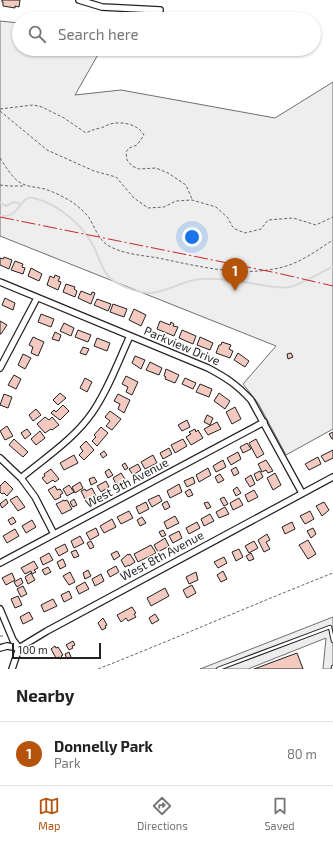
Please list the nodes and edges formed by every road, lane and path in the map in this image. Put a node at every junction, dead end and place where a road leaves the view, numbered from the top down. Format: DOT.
graph roads {
  1 [pos="81,0"];
  2 [pos="160,10"];
  3 [pos="0,110"];
  4 [pos="0,158"];
  5 [pos="0,185"];
  6 [pos="25,186"];
  7 [pos="192,200"];
  8 [pos="333,218"];
  9 [pos="333,240"];
  10 [pos="0,282"];
  11 [pos="36,298"];
  12 [pos="130,336"];
  13 [pos="0,368"];
  14 [pos="264,422"];
  15 [pos="0,458"];
  16 [pos="333,477"];
  17 [pos="22,478"];
  18 [pos="302,493"];
  19 [pos="54,534"];
  20 [pos="0,563"];
  21 [pos="333,573"];
  22 [pos="0,610"];
  23 [pos="7,635"];
  24 [pos="0,636"];
  25 [pos="333,641"];
  26 [pos="0,648"];
  27 [pos="19,648"];
  28 [pos="12,669"];
  29 [pos="98,669"];
  30 [pos="218,669"];
  1 -- 2 [label="street"];
  3 -- 7 [label="path"];
  3 -- 7 [label="path"];
  4 -- 6 [label="path"];
  5 -- 6 [label="path"];
  6 -- 9 [label="path"];
  7 -- 8 [label="path"];
  10 -- 11 [label="street, Parkview Drive"];
  11 -- 12 [label="street, Parkview Drive"];
  11 -- 13 [label="street"];
  12 -- 14 [label="street, Parkview Drive"];
  12 -- 17 [label="street"];
  14 -- 18 [label="street, Parkview Drive"];
  14 -- 19 [label="street, West 9th Avenue"];
  15 -- 17 [label="street"];
  16 -- 18 [label="street, West 8th Avenue"];
  17 -- 19 [label="street"];
  18 -- 27 [label="street, West 8th Avenue"];
  19 -- 20 [label="street, West 9th Avenue"];
  21 -- 29 [label="path"];
  22 -- 27 [label="street"];
  23 -- 24 [label="path"];
  25 -- 30 [label="lane"];
  26 -- 27 [label="street, West 8th Avenue"];
  27 -- 28 [label="street"];
}
